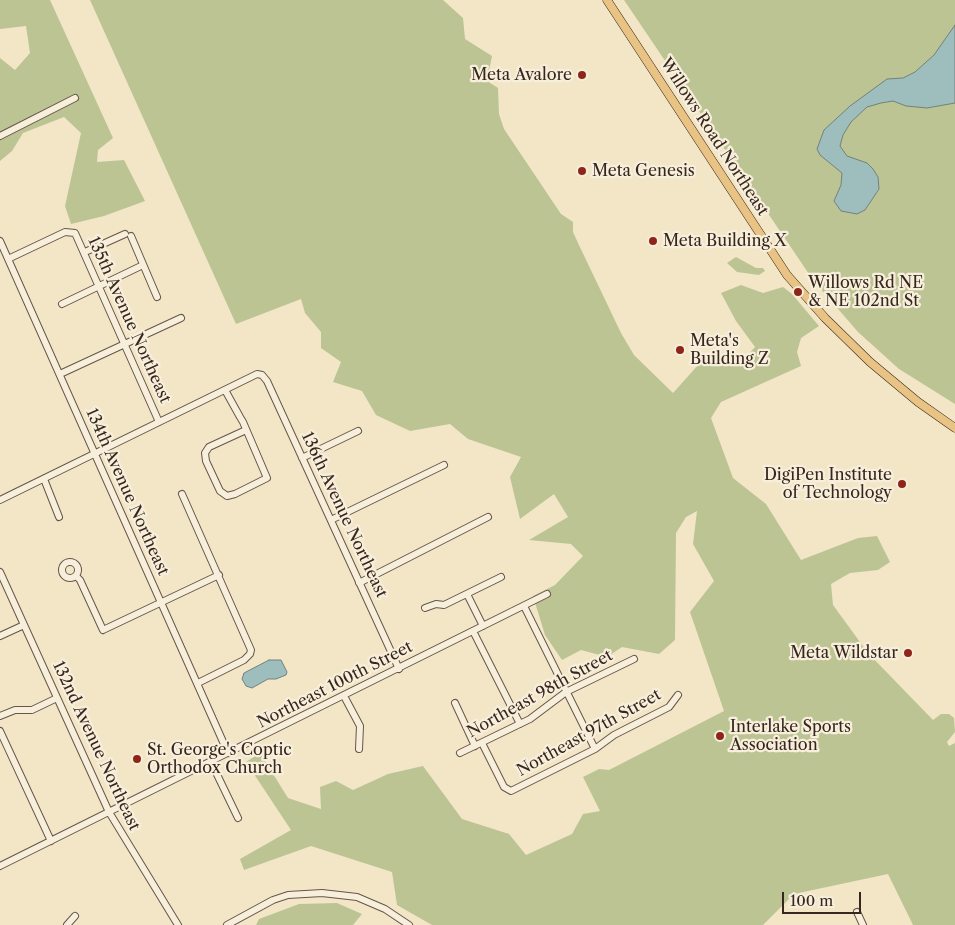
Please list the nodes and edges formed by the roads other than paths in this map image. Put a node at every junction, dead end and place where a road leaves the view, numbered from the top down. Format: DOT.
graph roads {
  1 [pos="606,0"];
  2 [pos="76,98"];
  3 [pos="0,136"];
  4 [pos="0,241"];
  5 [pos="85,252"];
  6 [pos="8,259"];
  7 [pos="143,266"];
  8 [pos="100,286"];
  9 [pos="157,297"];
  10 [pos="62,304"];
  11 [pos="181,318"];
  12 [pos="125,343"];
  13 [pos="60,374"];
  14 [pos="225,390"];
  15 [pos="159,422"];
  16 [pos="955,428"];
  17 [pos="246,430"];
  18 [pos="358,431"];
  19 [pos="95,454"];
  20 [pos="302,458"];
  21 [pos="444,465"];
  22 [pos="44,479"];
  23 [pos="182,494"];
  24 [pos="0,500"];
  25 [pos="488,517"];
  26 [pos="59,518"];
  27 [pos="331,520"];
  28 [pos="0,572"];
  29 [pos="219,575"];
  30 [pos="76,576"];
  31 [pos="501,577"];
  32 [pos="359,583"];
  33 [pos="3,586"];
  34 [pos="467,594"];
  35 [pos="547,594"];
  36 [pos="161,601"];
  37 [pos="524,606"];
  38 [pos="425,608"];
  39 [pos="24,625"];
  40 [pos="482,626"];
  41 [pos="473,631"];
  42 [pos="0,636"];
  43 [pos="634,659"];
  44 [pos="399,668"];
  45 [pos="198,683"];
  46 [pos="566,692"];
  47 [pos="678,695"];
  48 [pos="344,696"];
  49 [pos="57,698"];
  50 [pos="455,704"];
  51 [pos="0,716"];
  52 [pos="520,724"];
  53 [pos="0,731"];
  54 [pos="479,744"];
  55 [pos="359,749"];
  56 [pos="595,749"];
  57 [pos="228,753"];
  58 [pos="460,753"];
  59 [pos="211,762"];
  60 [pos="109,812"];
  61 [pos="238,818"];
  62 [pos="51,841"];
  63 [pos="0,866"];
  64 [pos="857,912"];
  65 [pos="75,916"];
  66 [pos="68,925"];
  67 [pos="178,925"];
  68 [pos="227,925"];
  69 [pos="410,925"];
  70 [pos="864,925"];
  1 -- 16 [label="main road, Willows Road Northeast"];
  2 -- 3 [label="street"];
  4 -- 6 [label="street, 134th Avenue Northeast"];
  5 -- 6 [label="street, 135th Avenue Northeast"];
  5 -- 7 [label="street"];
  5 -- 8 [label="street, 135th Avenue Northeast"];
  6 -- 13 [label="street, 134th Avenue Northeast"];
  7 -- 8 [label="street"];
  7 -- 9 [label="street"];
  8 -- 10 [label="street"];
  8 -- 12 [label="street, 135th Avenue Northeast"];
  11 -- 12 [label="street"];
  12 -- 13 [label="street"];
  12 -- 15 [label="street, 135th Avenue Northeast"];
  13 -- 19 [label="street, 134th Avenue Northeast"];
  14 -- 15 [label="street"];
  14 -- 17 [label="street"];
  14 -- 20 [label="street, 136th Avenue Northeast"];
  15 -- 19 [label="street"];
  17 -- 17 [label="street"];
  18 -- 20 [label="street"];
  19 -- 22 [label="street"];
  19 -- 36 [label="street, 134th Avenue Northeast"];
  20 -- 27 [label="street, 136th Avenue Northeast"];
  21 -- 27 [label="street"];
  22 -- 24 [label="street"];
  22 -- 26 [label="street"];
  23 -- 29 [label="street"];
  25 -- 32 [label="street"];
  27 -- 32 [label="street, 136th Avenue Northeast"];
  28 -- 33 [label="street, 132nd Avenue Northeast"];
  29 -- 36 [label="street"];
  29 -- 45 [label="street"];
  30 -- 36 [label="street"];
  31 -- 34 [label="street"];
  32 -- 44 [label="street, 136th Avenue Northeast"];
  33 -- 39 [label="street, 132nd Avenue Northeast"];
  34 -- 38 [label="street"];
  34 -- 40 [label="street"];
  35 -- 37 [label="street, Northeast 100th Street"];
  36 -- 45 [label="street, 134th Avenue Northeast"];
  37 -- 40 [label="street, Northeast 100th Street"];
  37 -- 46 [label="street"];
  39 -- 42 [label="street"];
  39 -- 49 [label="street, 132nd Avenue Northeast"];
  40 -- 41 [label="street, Northeast 100th Street"];
  41 -- 44 [label="street, Northeast 100th Street"];
  41 -- 52 [label="street"];
  43 -- 46 [label="street, Northeast 98th Street"];
  44 -- 48 [label="street, Northeast 100th Street"];
  45 -- 57 [label="street, 134th Avenue Northeast"];
  46 -- 52 [label="street, Northeast 98th Street"];
  46 -- 56 [label="street"];
  47 -- 56 [label="street, Northeast 97th Street"];
  48 -- 55 [label="street"];
  48 -- 57 [label="street, Northeast 100th Street"];
  49 -- 51 [label="street"];
  49 -- 60 [label="street, 132nd Avenue Northeast"];
  50 -- 54 [label="street"];
  52 -- 54 [label="street, Northeast 98th Street"];
  53 -- 62 [label="street"];
  54 -- 56 [label="street, Northeast 97th Street"];
  54 -- 58 [label="street, Northeast 98th Street"];
  57 -- 59 [label="street, Northeast 100th Street"];
  59 -- 60 [label="street, Northeast 100th Street"];
  59 -- 61 [label="street"];
  60 -- 62 [label="street, Northeast 100th Street"];
  60 -- 67 [label="street, 132nd Avenue Northeast"];
  62 -- 63 [label="street, Northeast 100th Street"];
  64 -- 70 [label="street"];
  65 -- 66 [label="street"];
  68 -- 69 [label="street"];
}
